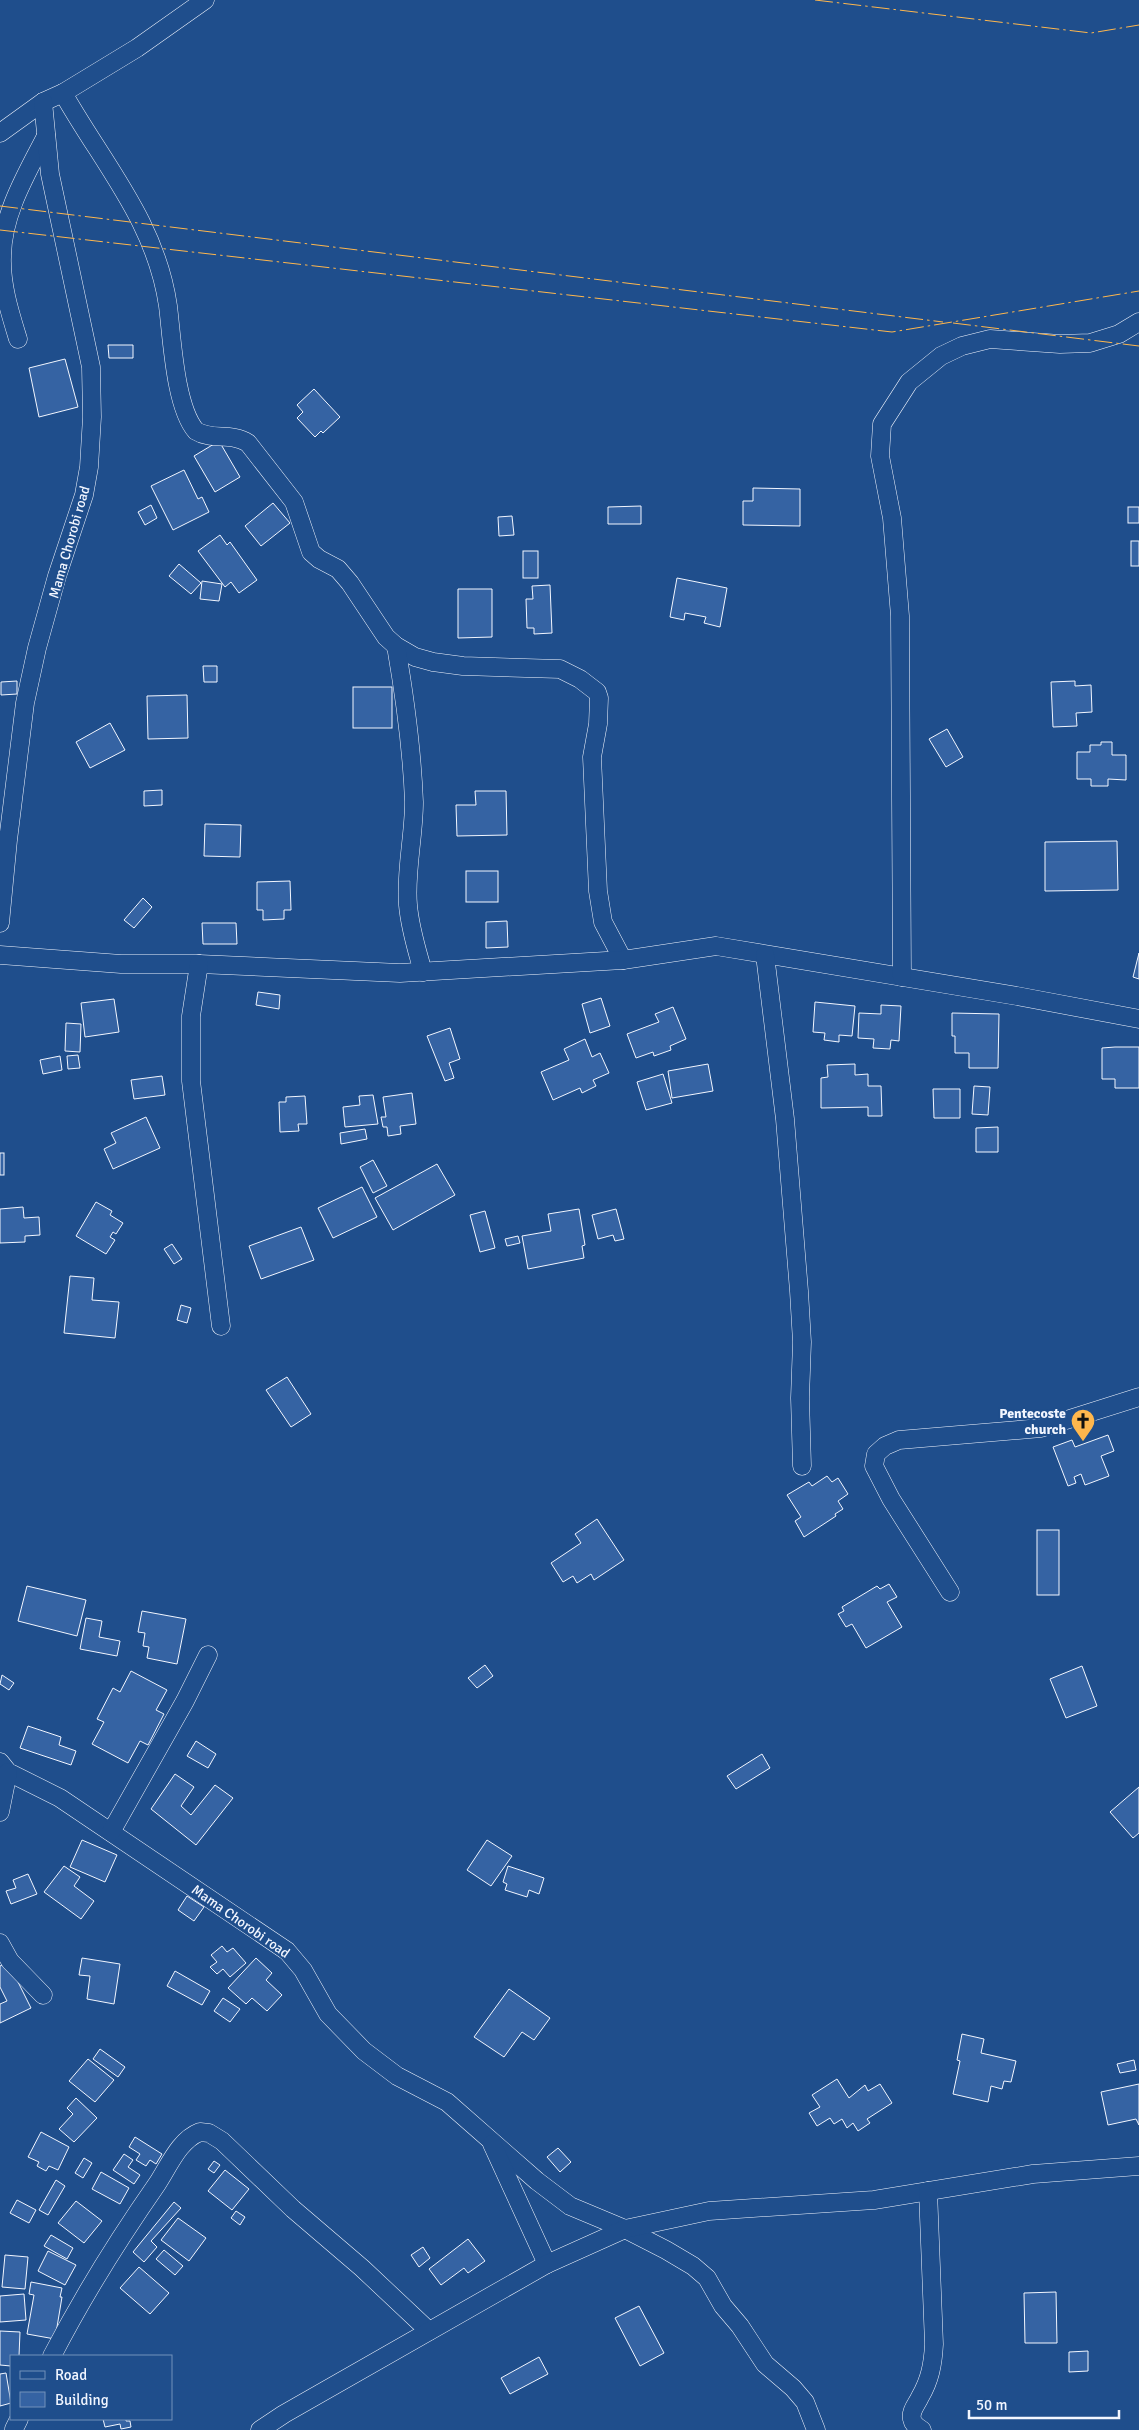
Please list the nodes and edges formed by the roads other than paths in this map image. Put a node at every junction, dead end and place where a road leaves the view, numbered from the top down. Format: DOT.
graph roads {
  1 [pos="205,0"];
  2 [pos="63,93"];
  3 [pos="43,102"];
  4 [pos="0,133"];
  5 [pos="46,136"];
  6 [pos="1139,322"];
  7 [pos="18,339"];
  8 [pos="396,646"];
  9 [pos="0,923"];
  10 [pos="0,955"];
  11 [pos="765,955"];
  12 [pos="623,960"];
  13 [pos="199,964"];
  14 [pos="423,972"];
  15 [pos="902,978"];
  16 [pos="1139,1019"];
  17 [pos="221,1326"];
  18 [pos="1139,1397"];
  19 [pos="802,1466"];
  20 [pos="950,1592"];
  21 [pos="208,1655"];
  22 [pos="4,1767"];
  23 [pos="0,1812"];
  24 [pos="111,1832"];
  25 [pos="0,1943"];
  26 [pos="43,1994"];
  27 [pos="490,2138"];
  28 [pos="1139,2166"];
  29 [pos="928,2191"];
  30 [pos="625,2229"];
  31 [pos="547,2264"];
  32 [pos="429,2330"];
  33 [pos="53,2355"];
  34 [pos="260,2430"];
  35 [pos="816,2430"];
  36 [pos="922,2430"];
  1 -- 2 [label="street"];
  2 -- 3 [label="street"];
  2 -- 8 [label="street"];
  3 -- 4 [label="street"];
  3 -- 5 [label="street, Mama Chorobi road"];
  5 -- 7 [label="street"];
  5 -- 9 [label="street, Mama Chorobi road"];
  6 -- 15 [label="street"];
  8 -- 12 [label="street"];
  8 -- 14 [label="street"];
  10 -- 13 [label="street"];
  11 -- 12 [label="street"];
  11 -- 15 [label="street"];
  11 -- 19 [label="street"];
  12 -- 14 [label="street"];
  13 -- 14 [label="street"];
  13 -- 17 [label="street"];
  15 -- 16 [label="street"];
  18 -- 20 [label="street"];
  21 -- 24 [label="street"];
  22 -- 23 [label="street"];
  22 -- 24 [label="street, Mama Chorobi road"];
  24 -- 27 [label="street, Mama Chorobi road"];
  25 -- 26 [label="street"];
  27 -- 30 [label="street, Mama Chorobi road"];
  27 -- 31 [label="street"];
  28 -- 29 [label="street"];
  29 -- 30 [label="street"];
  29 -- 36 [label="street"];
  30 -- 31 [label="street"];
  30 -- 35 [label="street, Mama Chorobi road"];
  31 -- 32 [label="street"];
  32 -- 33 [label="street"];
  32 -- 34 [label="street"];
}
